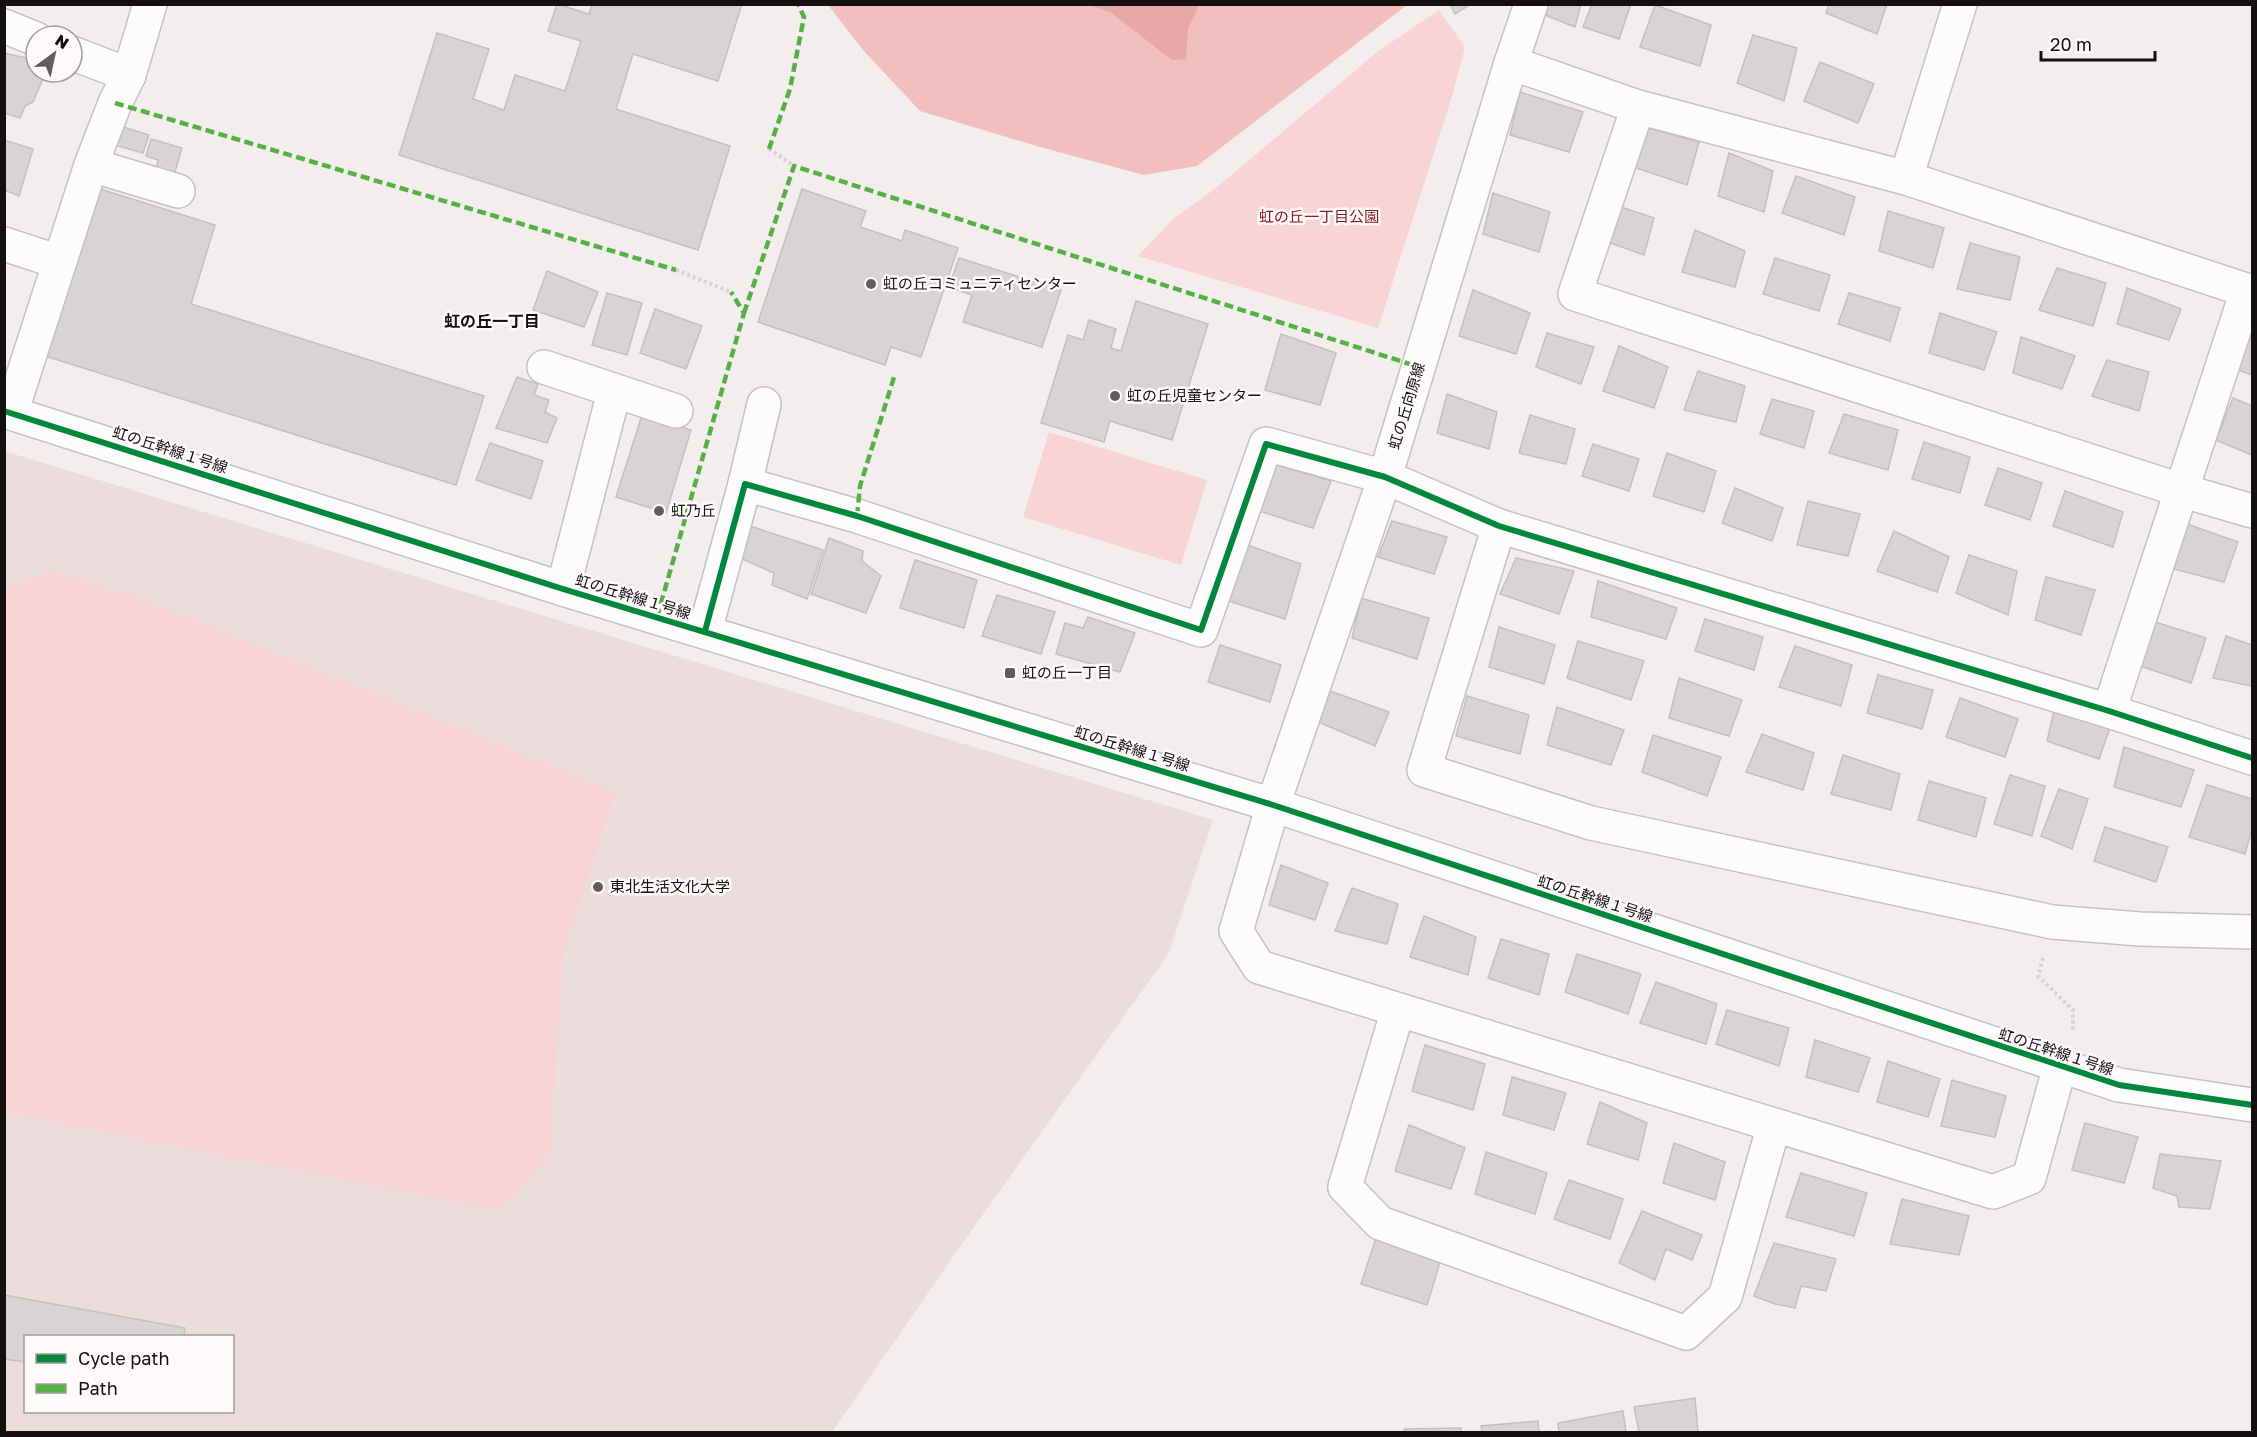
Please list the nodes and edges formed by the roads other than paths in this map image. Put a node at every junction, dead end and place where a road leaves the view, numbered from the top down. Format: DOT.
graph roads {
  1 [pos="150,4"];
  2 [pos="1531,4"];
  3 [pos="1960,4"];
  4 [pos="4,26"];
  5 [pos="24,34"];
  6 [pos="84,58"];
  7 [pos="1511,63"];
  8 [pos="129,75"];
  9 [pos="1638,106"];
  10 [pos="91,165"];
  11 [pos="1906,178"];
  12 [pos="178,191"];
  13 [pos="4,244"];
  14 [pos="59,262"];
  15 [pos="2250,292"];
  16 [pos="544,367"];
  17 [pos="614,392"];
  18 [pos="764,404"];
  19 [pos="676,411"];
  20 [pos="8,412"];
  21 [pos="1385,477"];
  22 [pos="745,484"];
  23 [pos="2180,490"];
  24 [pos="2253,511"];
  25 [pos="1499,526"];
  26 [pos="563,589"];
  27 [pos="705,630"];
  28 [pos="2109,711"];
  29 [pos="2253,758"];
  30 [pos="1273,805"];
  31 [pos="2253,932"];
  32 [pos="1398,1010"];
  33 [pos="2067,1068"];
  34 [pos="2253,1105"];
  35 [pos="1774,1125"];
  1 -- 8 [label="street"];
  2 -- 7 [label="street, 虹の丘向原線"];
  3 -- 11 [label="street"];
  4 -- 5 [label="street"];
  6 -- 8 [label="street"];
  7 -- 9 [label="street"];
  7 -- 21 [label="street, 虹の丘向原線"];
  8 -- 10 [label="street"];
  9 -- 11 [label="street"];
  9 -- 23 [label="street"];
  10 -- 12 [label="street"];
  10 -- 14 [label="street"];
  11 -- 15 [label="street"];
  13 -- 14 [label="street"];
  14 -- 20 [label="street"];
  15 -- 23 [label="street"];
  16 -- 17 [label="street"];
  17 -- 19 [label="street"];
  17 -- 26 [label="street"];
  18 -- 22 [label="street"];
  20 -- 26 [label="street, 虹の丘幹線１号線"];
  21 -- 22 [label="street"];
  21 -- 25 [label="street"];
  21 -- 30 [label="street, 虹の丘向原線"];
  22 -- 27 [label="street"];
  23 -- 24 [label="street"];
  23 -- 28 [label="street"];
  25 -- 28 [label="street"];
  25 -- 31 [label="street"];
  26 -- 27 [label="street, 虹の丘幹線１号線"];
  27 -- 30 [label="street, 虹の丘幹線１号線"];
  28 -- 29 [label="street"];
  30 -- 32 [label="street, 虹の丘向原線"];
  30 -- 33 [label="street, 虹の丘幹線１号線"];
  32 -- 35 [label="street, 虹の丘向原線"];
  32 -- 35 [label="street"];
  33 -- 34 [label="street, 虹の丘幹線１号線"];
  33 -- 35 [label="street, 虹の丘向原線"];
}
